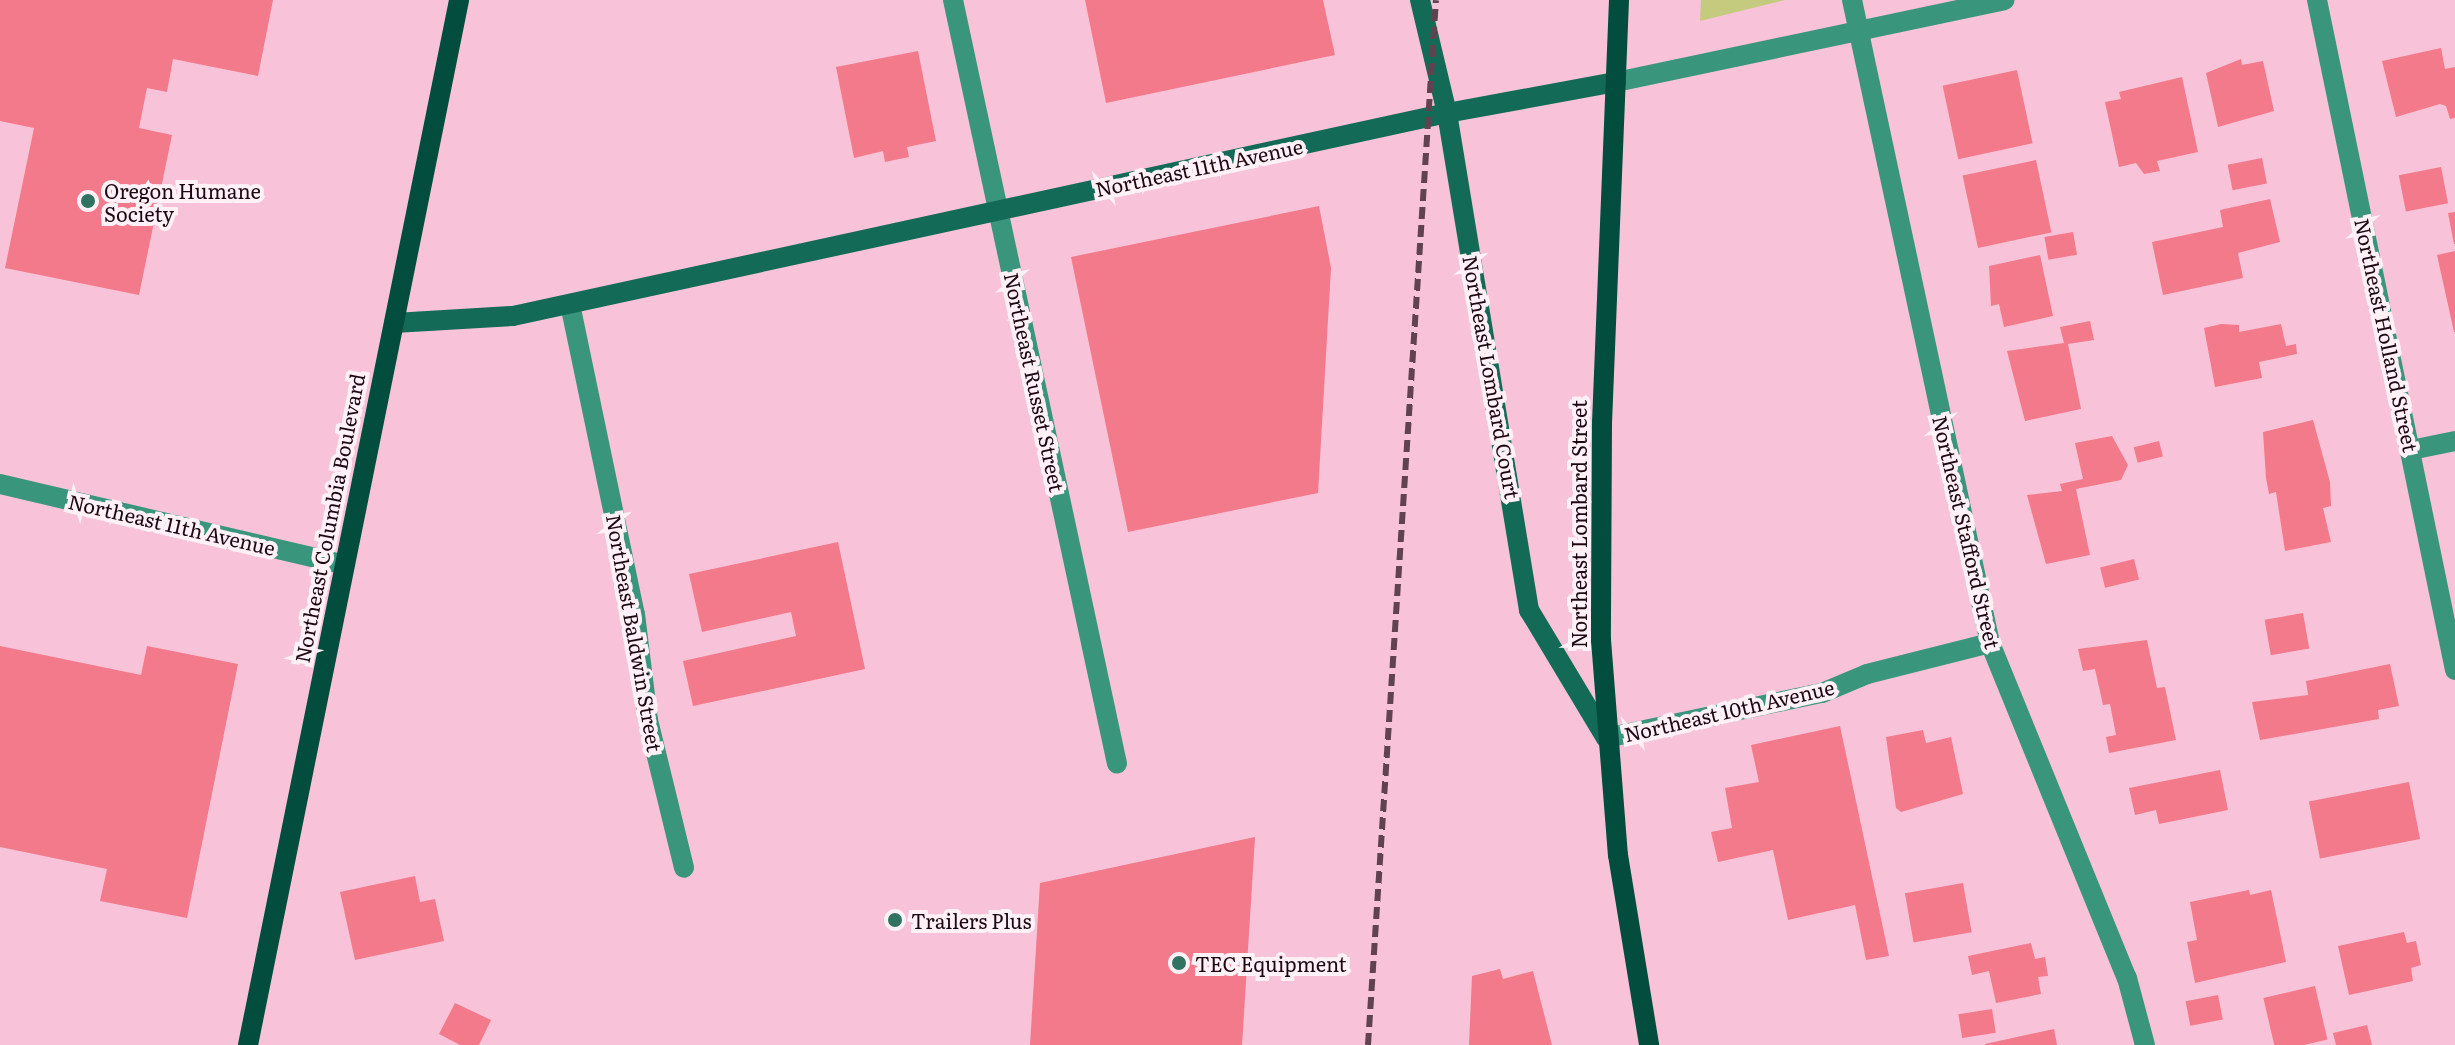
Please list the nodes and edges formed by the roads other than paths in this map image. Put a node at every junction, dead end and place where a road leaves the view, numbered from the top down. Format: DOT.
graph roads {
  1 [pos="459,0"];
  2 [pos="953,0"];
  3 [pos="1420,0"];
  4 [pos="1619,0"];
  5 [pos="1852,0"];
  6 [pos="2004,0"];
  7 [pos="2317,0"];
  8 [pos="1858,30"];
  9 [pos="1616,82"];
  10 [pos="1447,113"];
  11 [pos="998,211"];
  12 [pos="570,304"];
  13 [pos="394,323"];
  14 [pos="2455,441"];
  15 [pos="2411,450"];
  16 [pos="0,484"];
  17 [pos="345,565"];
  18 [pos="1990,643"];
  19 [pos="2455,670"];
  20 [pos="1606,738"];
  21 [pos="1117,764"];
  22 [pos="684,868"];
  23 [pos="248,1045"];
  24 [pos="1649,1045"];
  25 [pos="2145,1045"];
  1 -- 13 [label="main road, Northeast Columbia Boulevard"];
  2 -- 11 [label="street, Northeast Russet Street"];
  3 -- 10 [label="street, Northeast Lombard Court"];
  4 -- 9 [label="main road, Northeast Lombard Street"];
  5 -- 8 [label="street, Northeast Stafford Street"];
  6 -- 8 [label="street, Northeast 11th Avenue"];
  7 -- 15 [label="street, Northeast Holland Street"];
  8 -- 9 [label="street, Northeast 11th Avenue"];
  8 -- 18 [label="street, Northeast Stafford Street"];
  9 -- 10 [label="street, Northeast 11th Avenue"];
  9 -- 20 [label="main road, Northeast Lombard Street"];
  10 -- 11 [label="street, Northeast 11th Avenue"];
  10 -- 20 [label="street, Northeast Lombard Court"];
  11 -- 12 [label="street, Northeast 11th Avenue"];
  11 -- 21 [label="street, Northeast Russet Street"];
  12 -- 13 [label="street, Northeast 11th Avenue"];
  12 -- 22 [label="street, Northeast Baldwin Street"];
  13 -- 17 [label="main road, Northeast Columbia Boulevard"];
  14 -- 15 [label="street"];
  15 -- 19 [label="street, Northeast Holland Street"];
  16 -- 17 [label="street, Northeast 11th Avenue"];
  17 -- 23 [label="main road, Northeast Columbia Boulevard"];
  18 -- 20 [label="street, Northeast 10th Avenue"];
  18 -- 25 [label="street, Northeast Stafford Street"];
  20 -- 24 [label="main road, Northeast Lombard Street"];
}
